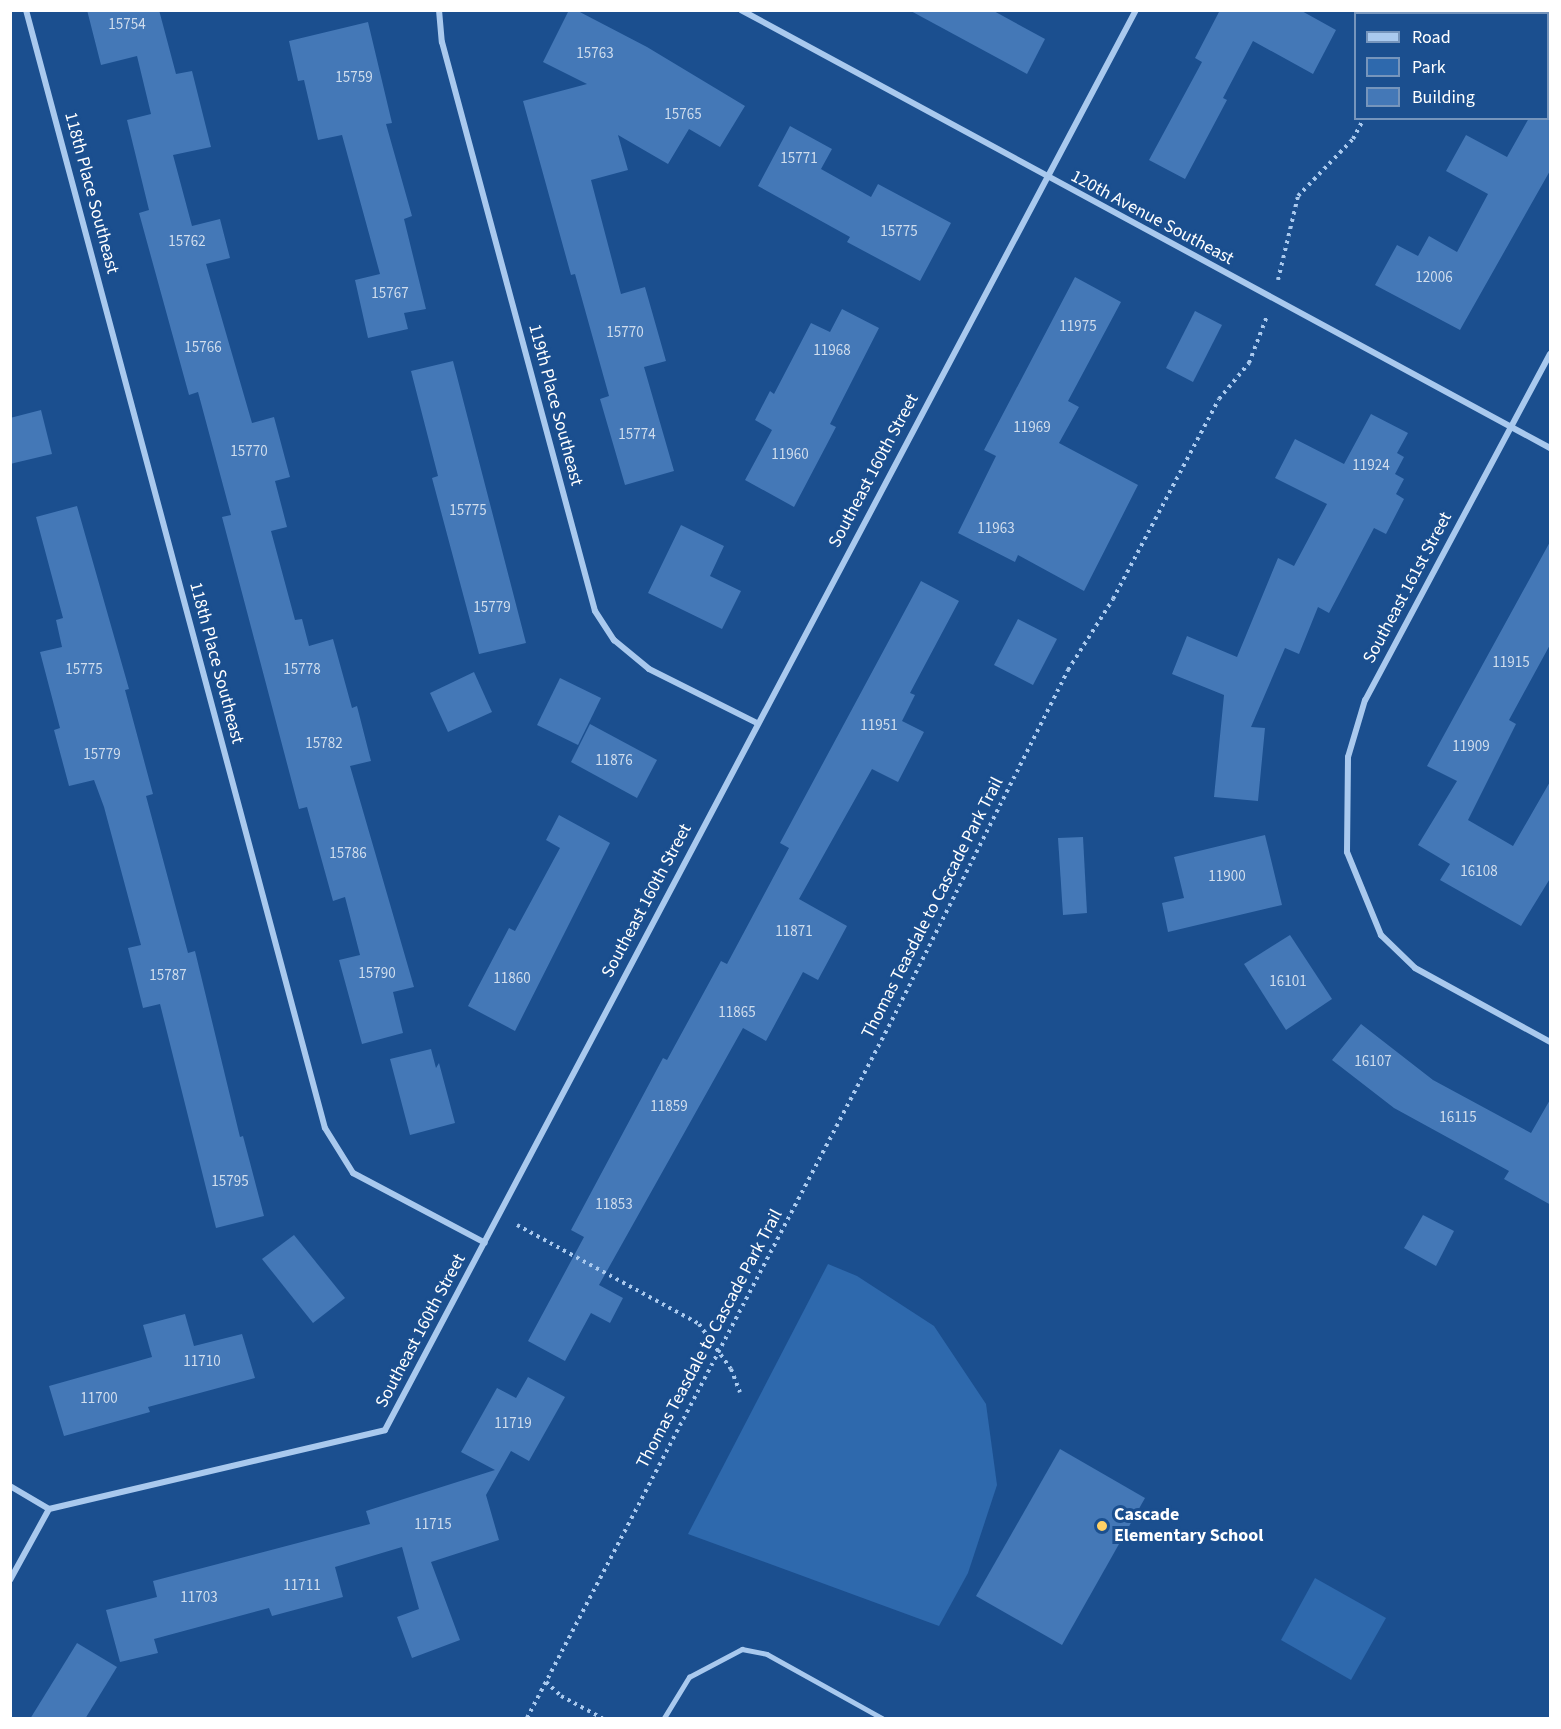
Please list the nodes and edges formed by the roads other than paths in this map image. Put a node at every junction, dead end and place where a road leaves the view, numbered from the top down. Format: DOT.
graph roads {
  1 [pos="26,10"];
  2 [pos="439,10"];
  3 [pos="741,10"];
  4 [pos="1136,10"];
  5 [pos="1047,179"];
  6 [pos="1551,354"];
  7 [pos="1511,426"];
  8 [pos="1551,448"];
  9 [pos="758,723"];
  10 [pos="1551,1042"];
  11 [pos="485,1243"];
  12 [pos="10,1486"];
  13 [pos="49,1509"];
  14 [pos="10,1580"];
  15 [pos="664,1719"];
  16 [pos="882,1719"];
  1 -- 11 [label="street, 118th Place Southeast"];
  2 -- 9 [label="street, 119th Place Southeast"];
  3 -- 5 [label="street, 120th Avenue Southeast"];
  4 -- 5 [label="street, Southeast 160th Street"];
  5 -- 7 [label="street, 120th Avenue Southeast"];
  5 -- 9 [label="street, Southeast 160th Street"];
  6 -- 7 [label="street, Southeast 161st Street"];
  7 -- 8 [label="street, 120th Avenue Southeast"];
  7 -- 10 [label="street, Southeast 161st Street"];
  9 -- 11 [label="street, Southeast 160th Street"];
  11 -- 13 [label="street, Southeast 160th Street"];
  12 -- 13 [label="street"];
  13 -- 14 [label="street"];
  15 -- 16 [label="lane"];
}
